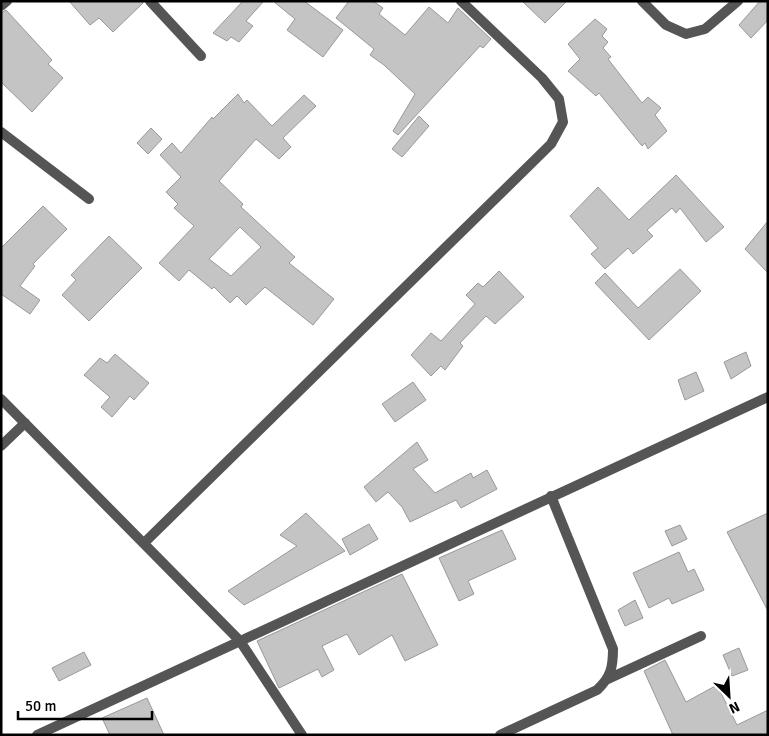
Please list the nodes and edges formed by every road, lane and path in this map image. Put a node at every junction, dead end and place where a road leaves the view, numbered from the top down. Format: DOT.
graph roads {
  1 [pos="7,1"];
  2 [pos="150,1"];
  3 [pos="461,1"];
  4 [pos="642,1"];
  5 [pos="738,1"];
  6 [pos="1,6"];
  7 [pos="201,56"];
  8 [pos="1,132"];
  9 [pos="89,199"];
  10 [pos="768,397"];
  11 [pos="1,399"];
  12 [pos="25,423"];
  13 [pos="1,446"];
  14 [pos="551,496"];
  15 [pos="144,543"];
  16 [pos="702,636"];
  17 [pos="240,641"];
  18 [pos="608,679"];
  19 [pos="37,735"];
  20 [pos="302,735"];
  21 [pos="500,735"];
  1 -- 6 [label="street"];
  2 -- 7 [label="street"];
  3 -- 15 [label="street"];
  4 -- 5 [label="street"];
  8 -- 9 [label="street"];
  10 -- 14 [label="street"];
  11 -- 12 [label="street"];
  12 -- 13 [label="street"];
  12 -- 15 [label="street"];
  14 -- 17 [label="street"];
  14 -- 18 [label="street"];
  15 -- 17 [label="street"];
  16 -- 18 [label="street"];
  17 -- 19 [label="street"];
  17 -- 20 [label="street"];
  18 -- 21 [label="street"];
}
